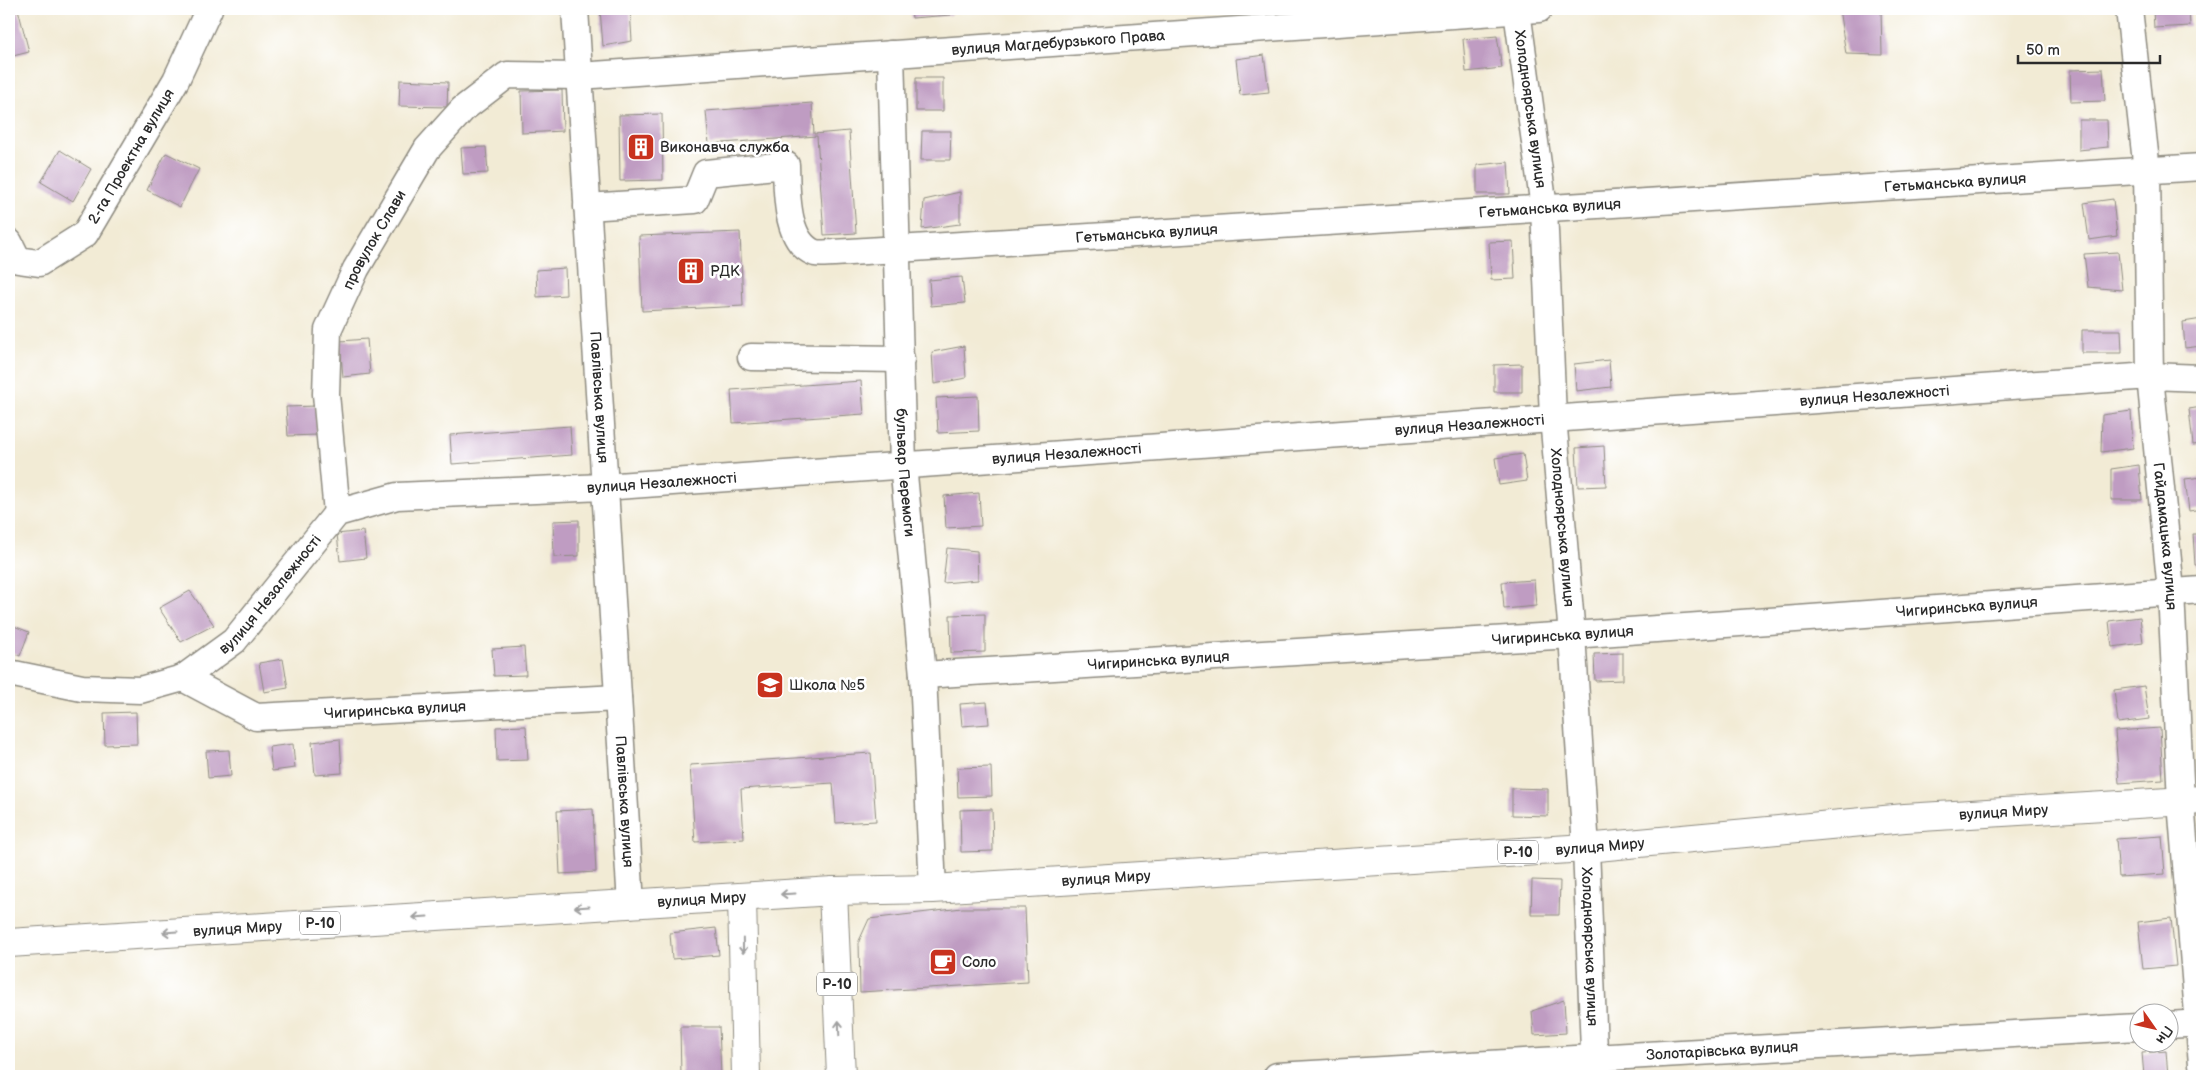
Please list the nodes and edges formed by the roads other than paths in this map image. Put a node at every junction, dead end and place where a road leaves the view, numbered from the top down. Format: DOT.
graph roads {
  1 [pos="209,9"];
  2 [pos="575,9"];
  3 [pos="2129,9"];
  4 [pos="1528,10"];
  5 [pos="1269,18"];
  6 [pos="891,54"];
  7 [pos="579,76"];
  8 [pos="2202,167"];
  9 [pos="2147,171"];
  10 [pos="587,207"];
  11 [pos="1544,208"];
  12 [pos="898,248"];
  13 [pos="13,251"];
  14 [pos="751,357"];
  15 [pos="901,359"];
  16 [pos="2150,376"];
  17 [pos="2202,378"];
  18 [pos="1553,417"];
  19 [pos="903,464"];
  20 [pos="603,487"];
  21 [pos="337,513"];
  22 [pos="2202,590"];
  23 [pos="2171,592"];
  24 [pos="1572,635"];
  25 [pos="9,673"];
  26 [pos="923,675"];
  27 [pos="183,678"];
  28 [pos="618,698"];
  29 [pos="2192,801"];
  30 [pos="1586,848"];
  31 [pos="933,889"];
  32 [pos="833,891"];
  33 [pos="742,897"];
  34 [pos="631,904"];
  35 [pos="9,943"];
  36 [pos="2201,1023"];
  37 [pos="2178,1024"];
  38 [pos="2128,1028"];
  39 [pos="2202,1064"];
  40 [pos="1595,1068"];
  41 [pos="746,1076"];
  42 [pos="841,1076"];
  43 [pos="1277,1076"];
  1 -- 13 [label="street, 2-га Проектна вулиця"];
  2 -- 7 [label="street, Павлівська вулиця"];
  3 -- 9 [label="street, Гайдамацька вулиця"];
  4 -- 5 [label="street, вулиця Магдебурзького Права"];
  4 -- 11 [label="street, Холодноярська вулиця"];
  5 -- 6 [label="street, вулиця Магдебурзького Права"];
  6 -- 7 [label="street, вулиця Магдебурзького Права"];
  6 -- 12 [label="street, бульвар Перемоги"];
  7 -- 10 [label="street, Павлівська вулиця"];
  7 -- 21 [label="street, провулок Слави"];
  8 -- 9 [label="street, Гетьманська вулиця"];
  9 -- 11 [label="street, Гетьманська вулиця"];
  9 -- 16 [label="street, Гайдамацька вулиця"];
  10 -- 12 [label="street, Гетьманська вулиця"];
  10 -- 20 [label="street, Павлівська вулиця"];
  11 -- 12 [label="street, Гетьманська вулиця"];
  11 -- 18 [label="street, Холодноярська вулиця"];
  12 -- 15 [label="street, бульвар Перемоги"];
  14 -- 15 [label="street"];
  15 -- 19 [label="street, бульвар Перемоги"];
  16 -- 17 [label="street, вулиця Незалежності"];
  16 -- 18 [label="street, вулиця Незалежності"];
  16 -- 23 [label="street, Гайдамацька вулиця"];
  18 -- 19 [label="street, вулиця Незалежності"];
  18 -- 24 [label="street, Холодноярська вулиця"];
  19 -- 20 [label="street, вулиця Незалежності"];
  19 -- 26 [label="street, бульвар Перемоги"];
  20 -- 21 [label="street, вулиця Незалежності"];
  20 -- 28 [label="street, Павлівська вулиця"];
  21 -- 27 [label="street, вулиця Незалежності"];
  22 -- 23 [label="street, Чигиринська вулиця"];
  23 -- 24 [label="street, Чигиринська вулиця"];
  23 -- 29 [label="street, Гайдамацька вулиця"];
  24 -- 26 [label="street, Чигиринська вулиця"];
  24 -- 30 [label="street, Холодноярська вулиця"];
  25 -- 27 [label="street, вулиця Незалежності"];
  26 -- 31 [label="street, бульвар Перемоги"];
  27 -- 28 [label="street, Чигиринська вулиця"];
  28 -- 34 [label="street, Павлівська вулиця"];
  29 -- 30 [label="main road, вулиця Миру / Р-10"];
  29 -- 36 [label="street, Гайдамацька вулиця"];
  30 -- 31 [label="main road, вулиця Миру / Р-10"];
  30 -- 40 [label="street, Холодноярська вулиця"];
  31 -- 32 [label="main road, вулиця Миру / Р-10"];
  32 -- 33 [label="main road, вулиця Миру / Р-10, one-way"];
  42 -- 32 [label="main road, Р-10, one-way"];
  33 -- 34 [label="main road, вулиця Миру / Р-10"];
  33 -- 41 [label="main road, one-way"];
  34 -- 35 [label="main road, вулиця Миру / Р-10, one-way"];
  36 -- 37 [label="street"];
  36 -- 39 [label="street, Гайдамацька вулиця"];
  38 -- 40 [label="street, Золотарівська вулиця"];
  40 -- 43 [label="street, Золотарівська вулиця"];
}
